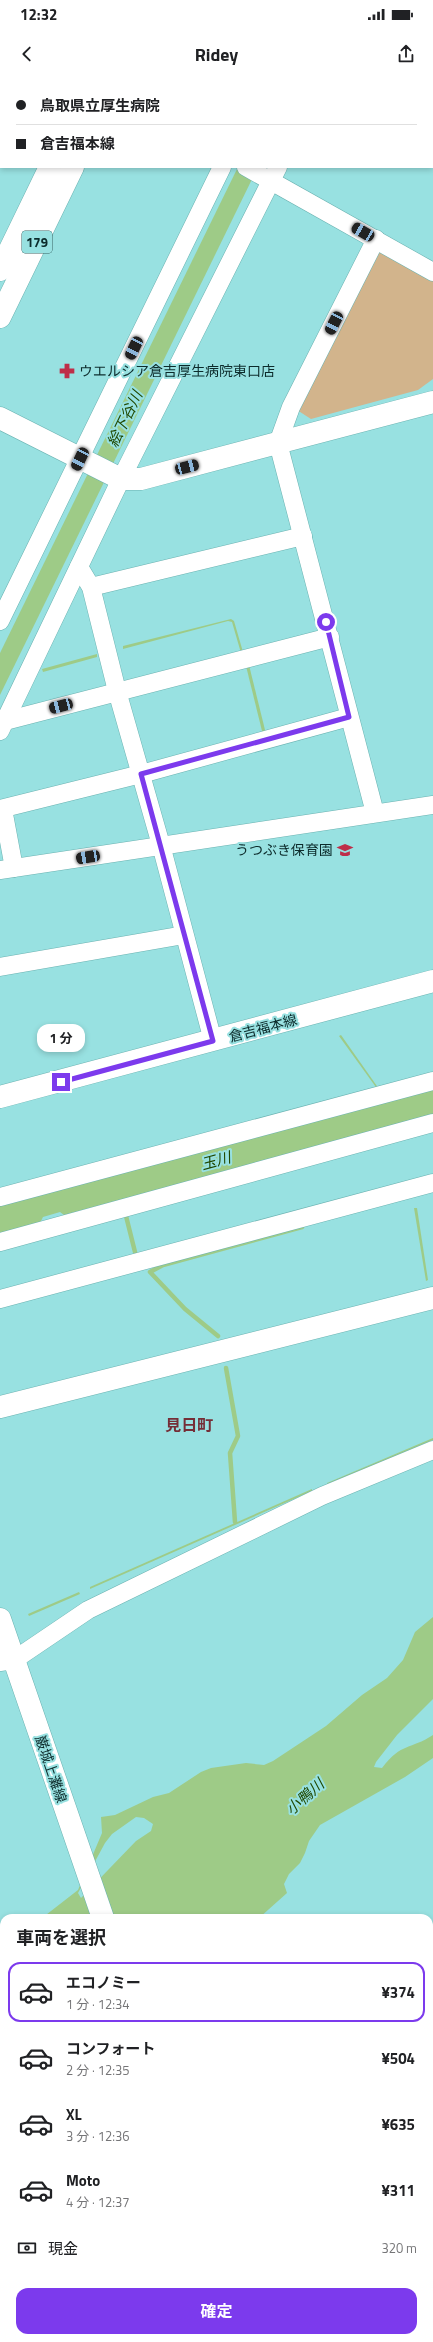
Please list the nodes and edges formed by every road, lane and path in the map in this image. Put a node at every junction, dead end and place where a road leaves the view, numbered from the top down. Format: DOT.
graph roads {
  1 [pos="50,168"];
  2 [pos="73,168"];
  3 [pos="222,168"];
  4 [pos="264,172"];
  5 [pos="376,239"];
  6 [pos="0,270"];
  7 [pos="433,272"];
  8 [pos="0,317"];
  9 [pos="433,402"];
  10 [pos="0,418"];
  11 [pos="278,443"];
  12 [pos="84,461"];
  13 [pos="116,477"];
  14 [pos="303,536"];
  15 [pos="79,567"];
  16 [pos="91,587"];
  17 [pos="0,621"];
  18 [pos="330,637"];
  19 [pos="117,691"];
  20 [pos="349,717"];
  21 [pos="3,726"];
  22 [pos="141,774"];
  23 [pos="433,805"];
  24 [pos="2,809"];
  25 [pos="375,813"];
  26 [pos="162,845"];
  27 [pos="7,869"];
  28 [pos="184,935"];
  29 [pos="0,967"];
  30 [pos="433,981"];
  31 [pos="213,1041"];
  32 [pos="433,1081"];
  33 [pos="0,1098"];
  34 [pos="433,1123"];
  35 [pos="433,1183"];
  36 [pos="0,1197"];
  37 [pos="0,1242"];
  38 [pos="433,1298"];
  39 [pos="0,1299"];
  40 [pos="0,1407"];
  41 [pos="433,1450"];
  42 [pos="0,1619"];
  43 [pos="10,1664"];
  44 [pos="102,1914"];
  1 -- 6 [label="main road, 179"];
  2 -- 8 [label="main road, 179"];
  3 -- 12 [label="street"];
  4 -- 5 [label="street"];
  4 -- 13 [label="street"];
  5 -- 7 [label="street"];
  5 -- 11 [label="street"];
  9 -- 11 [label="main road"];
  10 -- 12 [label="main road"];
  11 -- 13 [label="main road"];
  11 -- 14 [label="street"];
  12 -- 13 [label="main road"];
  12 -- 17 [label="street"];
  13 -- 15 [label="street"];
  14 -- 16 [label="street"];
  14 -- 18 [label="street"];
  15 -- 16 [label="street"];
  15 -- 21 [label="street"];
  16 -- 19 [label="street"];
  18 -- 19 [label="street"];
  18 -- 20 [label="street"];
  19 -- 21 [label="street"];
  19 -- 22 [label="street"];
  20 -- 22 [label="street"];
  20 -- 25 [label="street"];
  22 -- 24 [label="street"];
  22 -- 26 [label="street"];
  23 -- 25 [label="street"];
  24 -- 27 [label="street"];
  25 -- 26 [label="street"];
  26 -- 27 [label="street"];
  26 -- 28 [label="street"];
  28 -- 29 [label="street"];
  28 -- 31 [label="street"];
  30 -- 31 [label="main road, 倉吉福本線"];
  31 -- 33 [label="main road, 倉吉福本線"];
  32 -- 36 [label="street"];
  34 -- 37 [label="street"];
  35 -- 39 [label="street"];
  38 -- 40 [label="main road"];
  41 -- 43 [label="street"];
  42 -- 43 [label="main road, 巌城上灘線"];
  43 -- 44 [label="main road, 巌城上灘線"];
}
